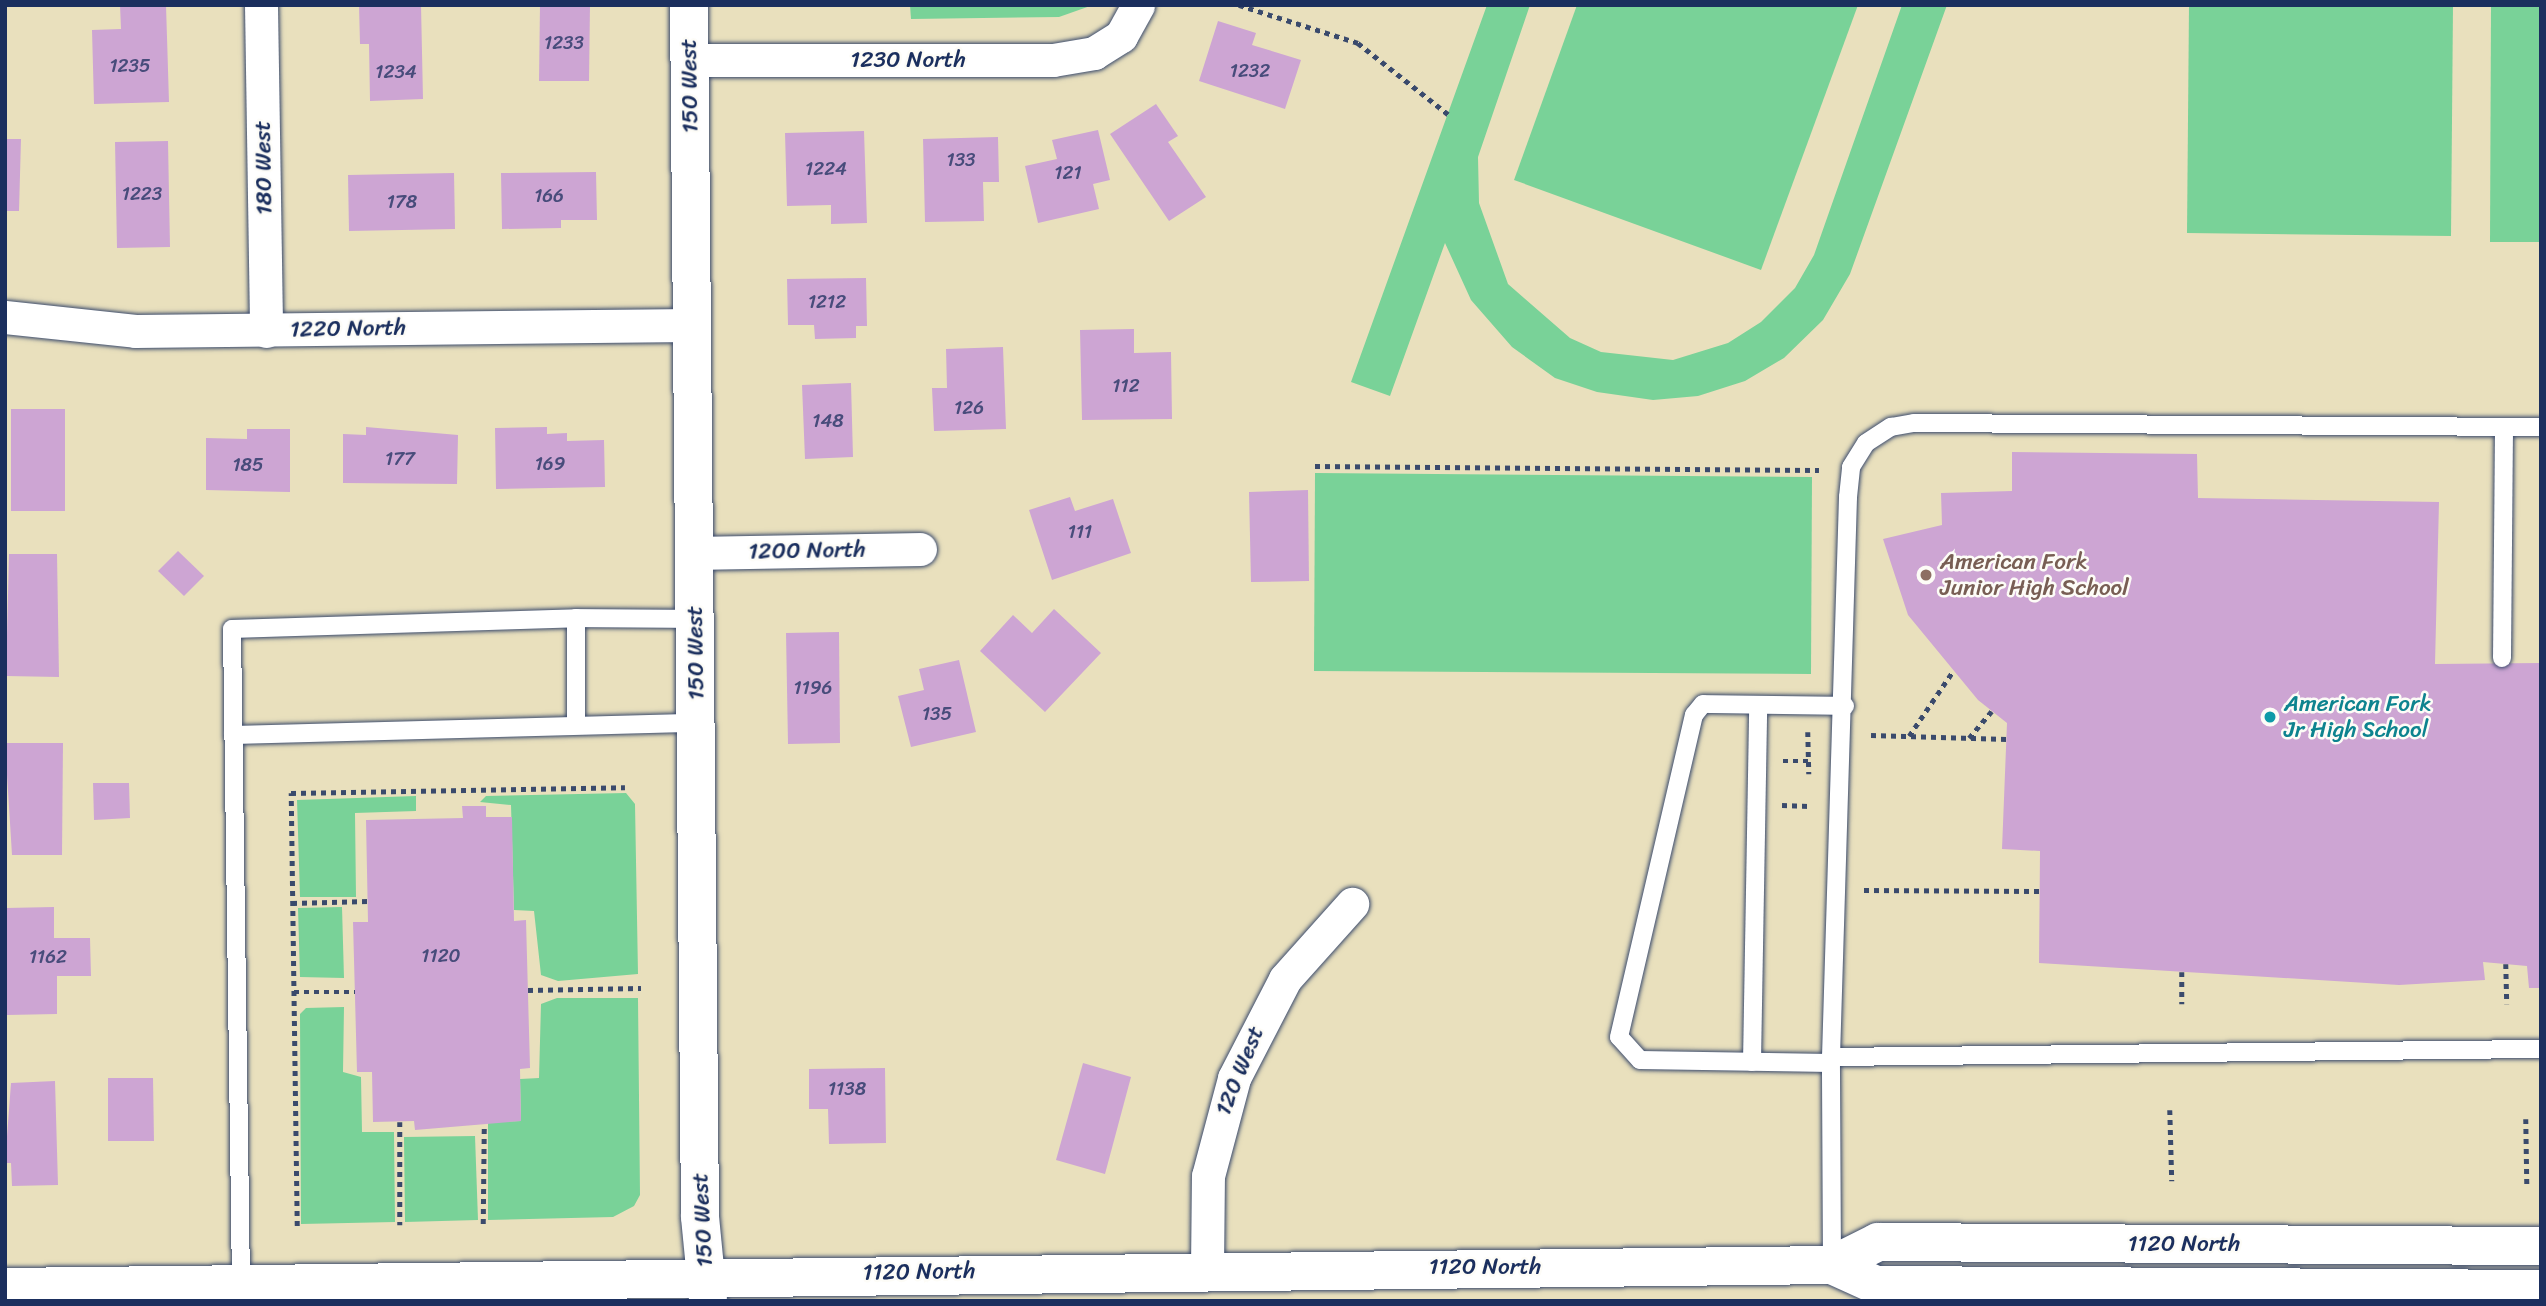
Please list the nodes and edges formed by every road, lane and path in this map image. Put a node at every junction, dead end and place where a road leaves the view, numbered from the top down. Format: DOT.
graph roads {
  1 [pos="261,5"];
  2 [pos="689,5"];
  3 [pos="1138,5"];
  4 [pos="1239,5"];
  5 [pos="690,60"];
  6 [pos="1448,114"];
  7 [pos="5,317"];
  8 [pos="692,325"];
  9 [pos="266,331"];
  10 [pos="2504,427"];
  11 [pos="2541,427"];
  12 [pos="1314,466"];
  13 [pos="1819,470"];
  14 [pos="920,549"];
  15 [pos="694,553"];
  16 [pos="576,618"];
  17 [pos="695,620"];
  18 [pos="2502,658"];
  19 [pos="1953,671"];
  20 [pos="1758,705"];
  21 [pos="1845,706"];
  22 [pos="1992,711"];
  23 [pos="697,723"];
  24 [pos="576,724"];
  25 [pos="1758,732"];
  26 [pos="233,735"];
  27 [pos="1871,735"];
  28 [pos="1909,736"];
  29 [pos="1969,738"];
  30 [pos="2007,739"];
  31 [pos="1809,783"];
  32 [pos="625,787"];
  33 [pos="1809,795"];
  34 [pos="1809,820"];
  35 [pos="1864,890"];
  36 [pos="2040,891"];
  37 [pos="368,901"];
  38 [pos="292,903"];
  39 [pos="1352,904"];
  40 [pos="2506,964"];
  41 [pos="2182,972"];
  42 [pos="641,988"];
  43 [pos="528,990"];
  44 [pos="294,992"];
  45 [pos="355,992"];
  46 [pos="2182,1004"];
  47 [pos="2507,1004"];
  48 [pos="2541,1049"];
  49 [pos="1831,1060"];
  50 [pos="1752,1062"];
  51 [pos="2170,1110"];
  52 [pos="2526,1119"];
  53 [pos="400,1122"];
  54 [pos="484,1128"];
  55 [pos="2172,1181"];
  56 [pos="2527,1184"];
  57 [pos="483,1224"];
  58 [pos="400,1225"];
  59 [pos="297,1226"];
  60 [pos="2541,1246"];
  61 [pos="1832,1265"];
  62 [pos="1207,1268"];
  63 [pos="241,1283"];
  64 [pos="5,1287"];
  65 [pos="707,1287"];
  66 [pos="2541,1289"];
  1 -- 9 [label="street, 180 West"];
  2 -- 5 [label="street, 150 West"];
  3 -- 5 [label="street, 1230 North"];
  4 -- 6 [label="path"];
  5 -- 8 [label="street, 150 West"];
  7 -- 9 [label="street, 1220 North"];
  8 -- 9 [label="street, 1220 North"];
  8 -- 15 [label="street, 150 West"];
  10 -- 11 [label="lane"];
  10 -- 18 [label="lane"];
  10 -- 21 [label="lane"];
  12 -- 13 [label="path"];
  14 -- 15 [label="street, 1200 North"];
  15 -- 17 [label="street, 150 West"];
  16 -- 17 [label="lane"];
  16 -- 24 [label="lane"];
  16 -- 26 [label="lane"];
  17 -- 23 [label="street, 150 West"];
  19 -- 28 [label="path"];
  20 -- 21 [label="lane"];
  20 -- 25 [label="lane"];
  20 -- 50 [label="lane"];
  21 -- 49 [label="lane"];
  22 -- 29 [label="path"];
  23 -- 24 [label="lane"];
  23 -- 65 [label="street, 150 West"];
  24 -- 26 [label="lane"];
  25 -- 31 [label="path"];
  25 -- 50 [label="lane"];
  26 -- 63 [label="lane"];
  27 -- 28 [label="path"];
  28 -- 29 [label="path"];
  29 -- 30 [label="path"];
  32 -- 38 [label="path"];
  33 -- 34 [label="path"];
  35 -- 36 [label="path"];
  37 -- 38 [label="path"];
  38 -- 44 [label="path"];
  39 -- 62 [label="street, 120 West"];
  40 -- 47 [label="path"];
  41 -- 46 [label="path"];
  42 -- 43 [label="path"];
  44 -- 45 [label="path"];
  44 -- 59 [label="path"];
  48 -- 49 [label="lane"];
  49 -- 50 [label="lane"];
  49 -- 61 [label="lane"];
  51 -- 55 [label="path"];
  52 -- 56 [label="path"];
  53 -- 58 [label="path"];
  54 -- 57 [label="path"];
  60 -- 61 [label="street, 1120 North"];
  61 -- 62 [label="street, 1120 North"];
  61 -- 66 [label="street, 1120 North"];
  62 -- 65 [label="street, 1120 North"];
  63 -- 64 [label="street, 1120 North"];
  63 -- 65 [label="street, 1120 North"];
}
